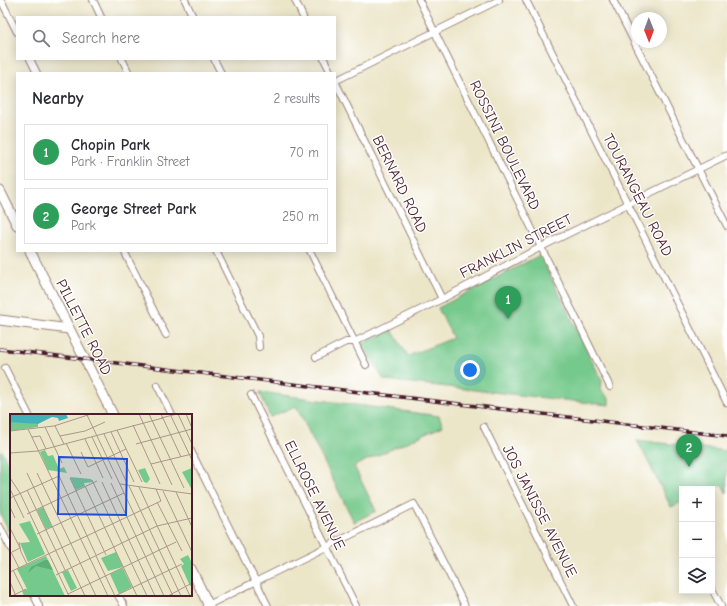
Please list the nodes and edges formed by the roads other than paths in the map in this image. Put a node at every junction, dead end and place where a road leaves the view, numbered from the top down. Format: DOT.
graph roads {
  1 [pos="1,0"];
  2 [pos="93,0"];
  3 [pos="185,0"];
  4 [pos="295,0"];
  5 [pos="419,0"];
  6 [pos="499,0"];
  7 [pos="526,0"];
  8 [pos="613,0"];
  9 [pos="101,16"];
  10 [pos="193,16"];
  11 [pos="303,16"];
  12 [pos="16,30"];
  13 [pos="435,32"];
  14 [pos="30,60"];
  15 [pos="122,60"];
  16 [pos="214,60"];
  17 [pos="324,60"];
  18 [pos="36,72"];
  19 [pos="128,72"];
  20 [pos="220,72"];
  21 [pos="330,72"];
  22 [pos="336,81"];
  23 [pos="336,83"];
  24 [pos="727,155"];
  25 [pos="699,170"];
  26 [pos="0,191"];
  27 [pos="628,205"];
  28 [pos="16,223"];
  29 [pos="727,226"];
  30 [pos="541,247"];
  31 [pos="30,252"];
  32 [pos="124,252"];
  33 [pos="216,252"];
  34 [pos="310,252"];
  35 [pos="442,299"];
  36 [pos="0,320"];
  37 [pos="69,329"];
  38 [pos="166,335"];
  39 [pos="354,342"];
  40 [pos="259,347"];
  41 [pos="316,357"];
  42 [pos="366,365"];
  43 [pos="5,368"];
  44 [pos="157,385"];
  45 [pos="610,387"];
  46 [pos="251,395"];
  47 [pos="727,403"];
  48 [pos="28,414"];
  49 [pos="113,414"];
  50 [pos="172,414"];
  51 [pos="484,427"];
  52 [pos="192,453"];
  53 [pos="0,527"];
  54 [pos="10,547"];
  55 [pos="326,547"];
  56 [pos="192,571"];
  57 [pos="256,581"];
  58 [pos="715,594"];
  59 [pos="34,596"];
  60 [pos="119,596"];
  61 [pos="39,606"];
  62 [pos="124,606"];
  63 [pos="208,606"];
  64 [pos="268,606"];
  65 [pos="356,606"];
  66 [pos="465,606"];
  67 [pos="573,606"];
  68 [pos="721,606"];
  1 -- 12 [label="street"];
  2 -- 9 [label="street"];
  3 -- 10 [label="street"];
  4 -- 11 [label="street"];
  5 -- 13 [label="street, ROSSINI BOULEVARD"];
  6 -- 13 [label="street"];
  7 -- 27 [label="street, TOURANGEAU ROAD"];
  8 -- 25 [label="street"];
  13 -- 22 [label="street"];
  13 -- 30 [label="street, ROSSINI BOULEVARD"];
  14 -- 18 [label="street"];
  15 -- 19 [label="street"];
  16 -- 20 [label="street"];
  17 -- 21 [label="street"];
  23 -- 35 [label="street, BERNARD ROAD"];
  24 -- 25 [label="street, FRANKLIN STREET"];
  25 -- 27 [label="street, FRANKLIN STREET"];
  25 -- 29 [label="street"];
  26 -- 28 [label="street"];
  27 -- 30 [label="street, FRANKLIN STREET"];
  27 -- 47 [label="street, TOURANGEAU ROAD"];
  30 -- 35 [label="street, FRANKLIN STREET"];
  30 -- 45 [label="street, ROSSINI BOULEVARD"];
  31 -- 37 [label="street, PILLETTE ROAD"];
  32 -- 38 [label="street"];
  33 -- 40 [label="street"];
  34 -- 39 [label="street"];
  35 -- 39 [label="street, FRANKLIN STREET"];
  36 -- 37 [label="street"];
  37 -- 49 [label="street, PILLETTE ROAD"];
  39 -- 41 [label="street, FRANKLIN STREET"];
  39 -- 42 [label="street"];
  43 -- 48 [label="street"];
  44 -- 50 [label="street"];
  46 -- 55 [label="street, ELLROSE AVENUE"];
  51 -- 67 [label="street, JOS JANISSE AVENUE"];
  52 -- 57 [label="street"];
  53 -- 54 [label="street"];
  55 -- 57 [label="street"];
  55 -- 65 [label="street, ELLROSE AVENUE"];
  55 -- 66 [label="street"];
  56 -- 63 [label="street"];
  57 -- 63 [label="street"];
  57 -- 64 [label="street"];
  58 -- 68 [label="street"];
  59 -- 61 [label="street"];
  60 -- 62 [label="street"];
}
